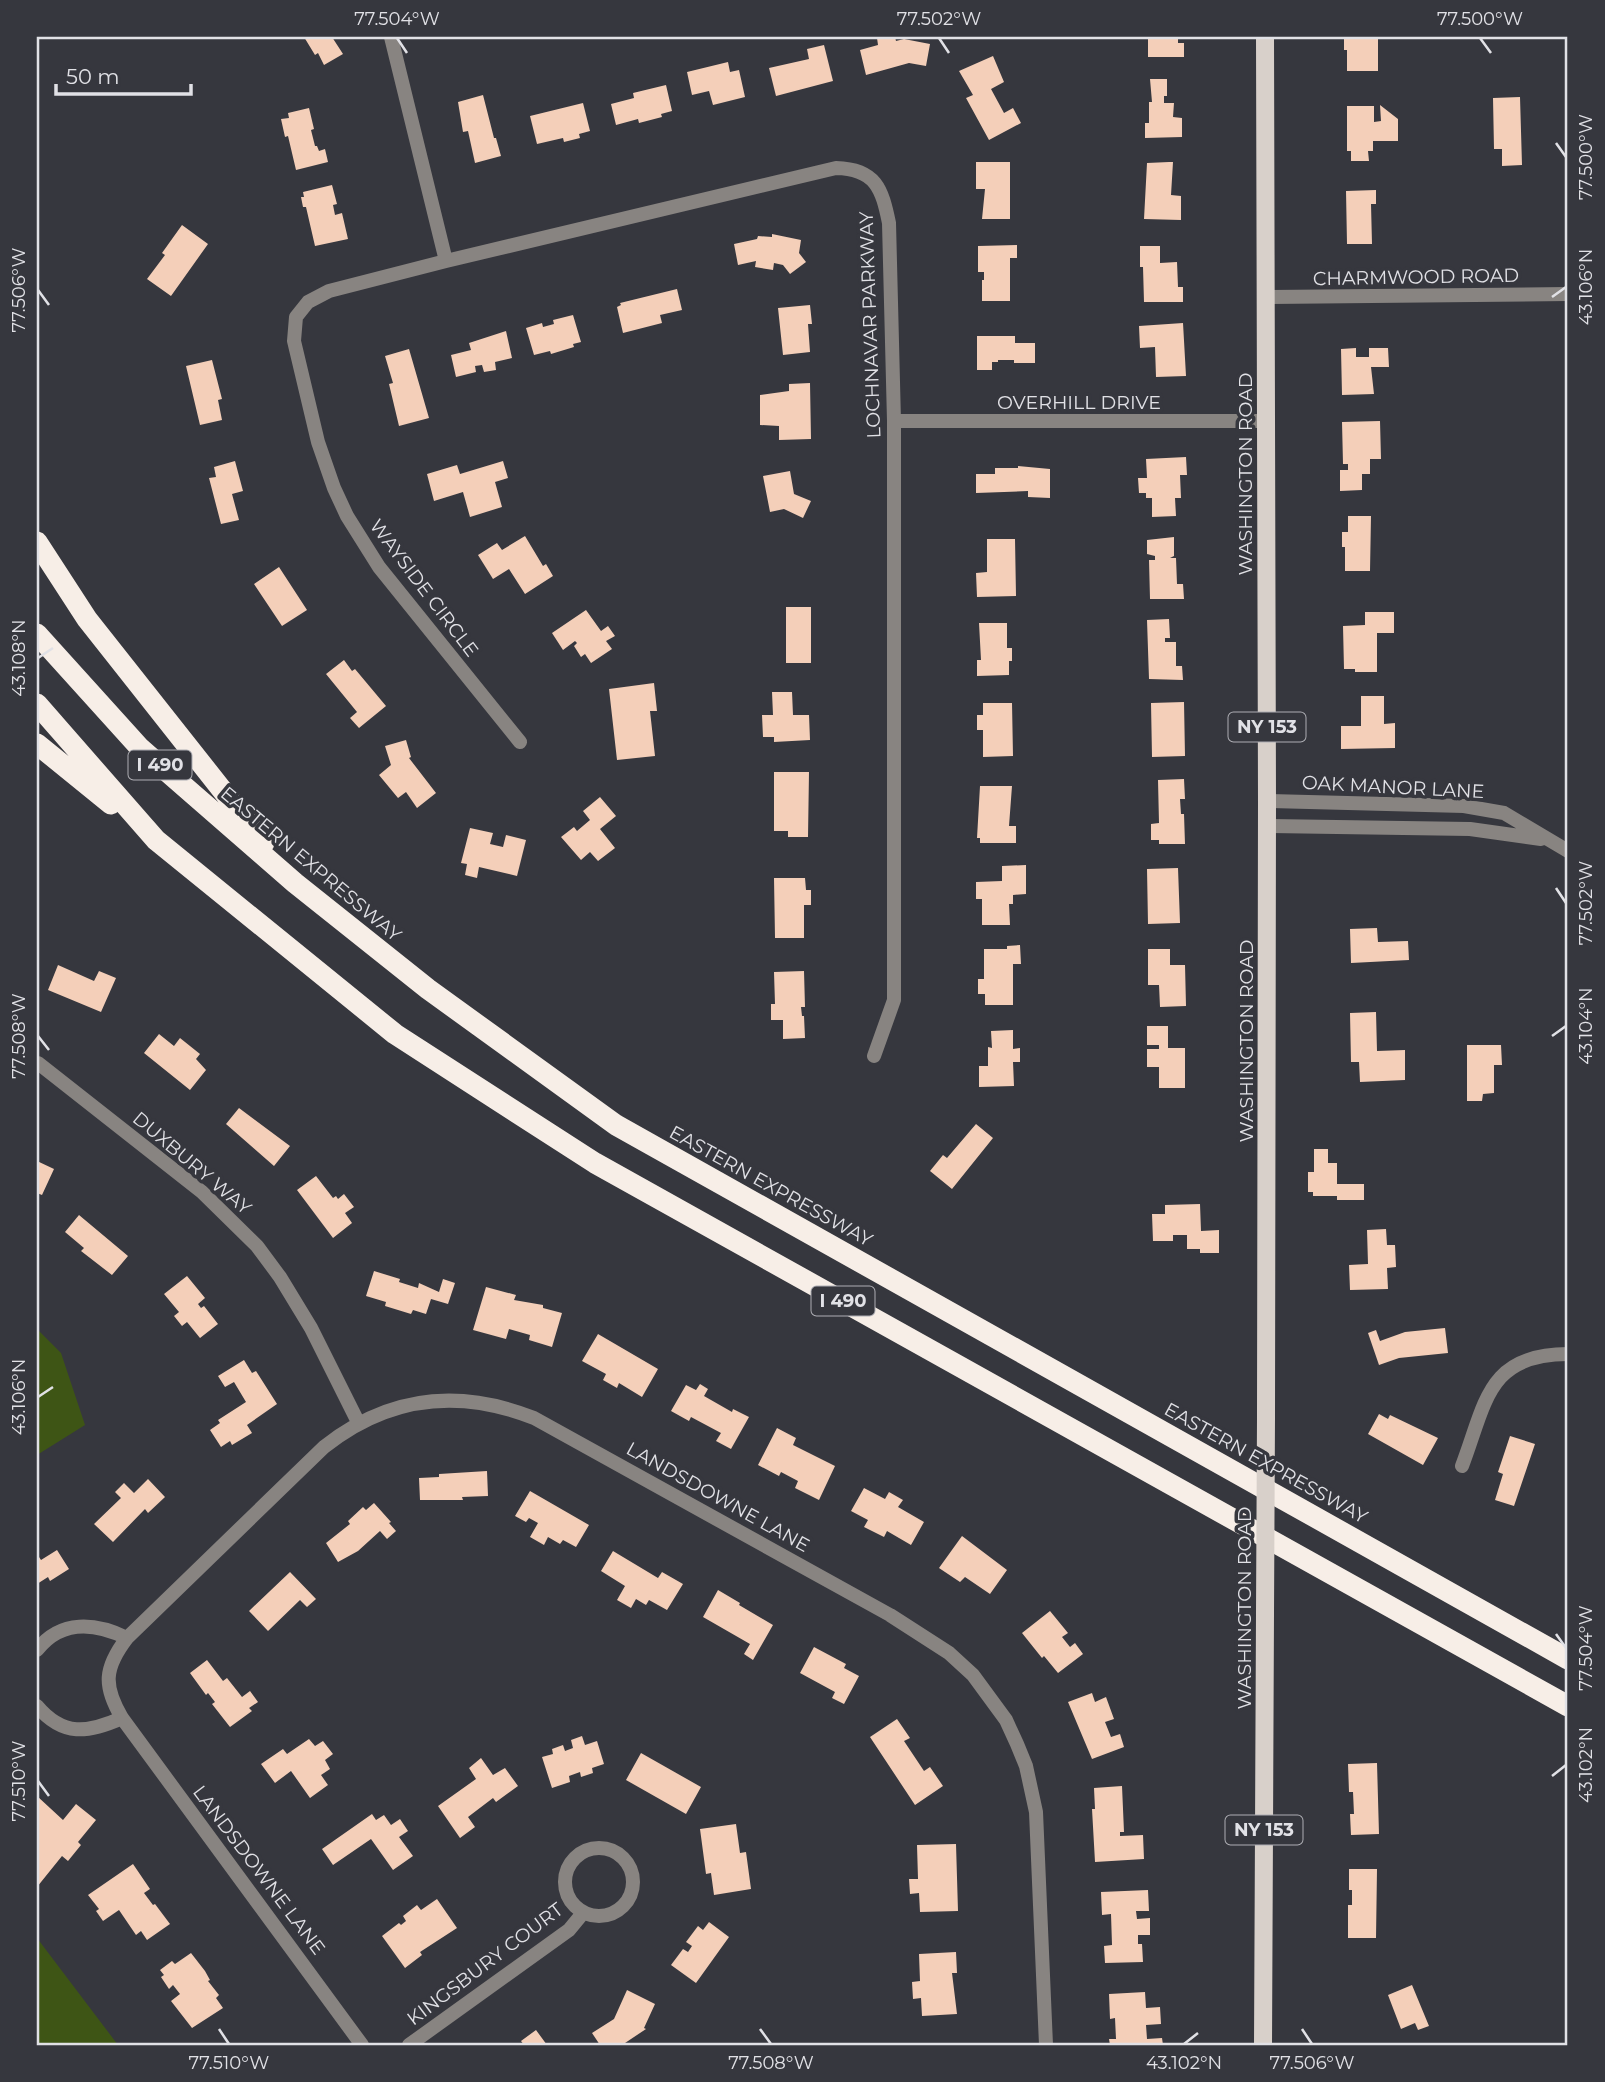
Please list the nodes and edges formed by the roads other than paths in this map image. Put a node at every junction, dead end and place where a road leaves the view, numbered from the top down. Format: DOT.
graph roads {
  1 [pos="391,37"];
  2 [pos="1265,37"];
  3 [pos="446,261"];
  4 [pos="1568,294"];
  5 [pos="1265,297"];
  6 [pos="894,421"];
  7 [pos="1265,421"];
  8 [pos="37,541"];
  9 [pos="37,634"];
  10 [pos="37,704"];
  11 [pos="520,742"];
  12 [pos="37,744"];
  13 [pos="1267,801"];
  14 [pos="1267,827"];
  15 [pos="156,840"];
  16 [pos="1551,841"];
  17 [pos="1568,850"];
  18 [pos="295,883"];
  19 [pos="874,1056"];
  20 [pos="38,1063"];
  21 [pos="1568,1354"];
  22 [pos="358,1422"];
  23 [pos="1462,1466"];
  24 [pos="127,1639"];
  25 [pos="37,1650"];
  26 [pos="1568,1659"];
  27 [pos="37,1706"];
  28 [pos="1568,1706"];
  29 [pos="122,1718"];
  30 [pos="583,1913"];
  31 [pos="362,2045"];
  32 [pos="409,2045"];
  33 [pos="1046,2045"];
  34 [pos="1263,2045"];
  1 -- 3 [label="street"];
  2 -- 5 [label="main road, WASHINGTON ROAD / NY 153"];
  3 -- 6 [label="street, LOCHNAVAR PARKWAY"];
  3 -- 11 [label="street, WAYSIDE CIRCLE"];
  4 -- 5 [label="street, CHARMWOOD ROAD"];
  5 -- 7 [label="main road, WASHINGTON ROAD / NY 153"];
  6 -- 7 [label="street, OVERHILL DRIVE"];
  6 -- 19 [label="street, LOCHNAVAR PARKWAY"];
  7 -- 13 [label="main road, WASHINGTON ROAD / NY 153"];
  8 -- 18 [label="highway"];
  9 -- 18 [label="highway, EASTERN EXPRESSWAY / I 490"];
  10 -- 15 [label="highway, I 490"];
  12 -- 15 [label="highway"];
  13 -- 14 [label="main road, WASHINGTON ROAD / NY 153"];
  13 -- 16 [label="street, OAK MANOR LANE"];
  14 -- 16 [label="street, OAK MANOR LANE"];
  14 -- 34 [label="main road, WASHINGTON ROAD / NY 153, bridge"];
  15 -- 28 [label="highway, I 490"];
  16 -- 17 [label="street, OAK MANOR LANE"];
  18 -- 26 [label="highway, EASTERN EXPRESSWAY / I 490"];
  20 -- 22 [label="street, DUXBURY WAY"];
  21 -- 23 [label="street"];
  22 -- 24 [label="street, LANDSDOWNE LANE"];
  22 -- 33 [label="street, LANDSDOWNE LANE"];
  24 -- 25 [label="street"];
  24 -- 29 [label="street, LANDSDOWNE LANE"];
  27 -- 29 [label="street"];
  29 -- 31 [label="street, LANDSDOWNE LANE"];
  30 -- 30 [label="street, KINGSBURY COURT"];
  30 -- 32 [label="street, KINGSBURY COURT"];
}
